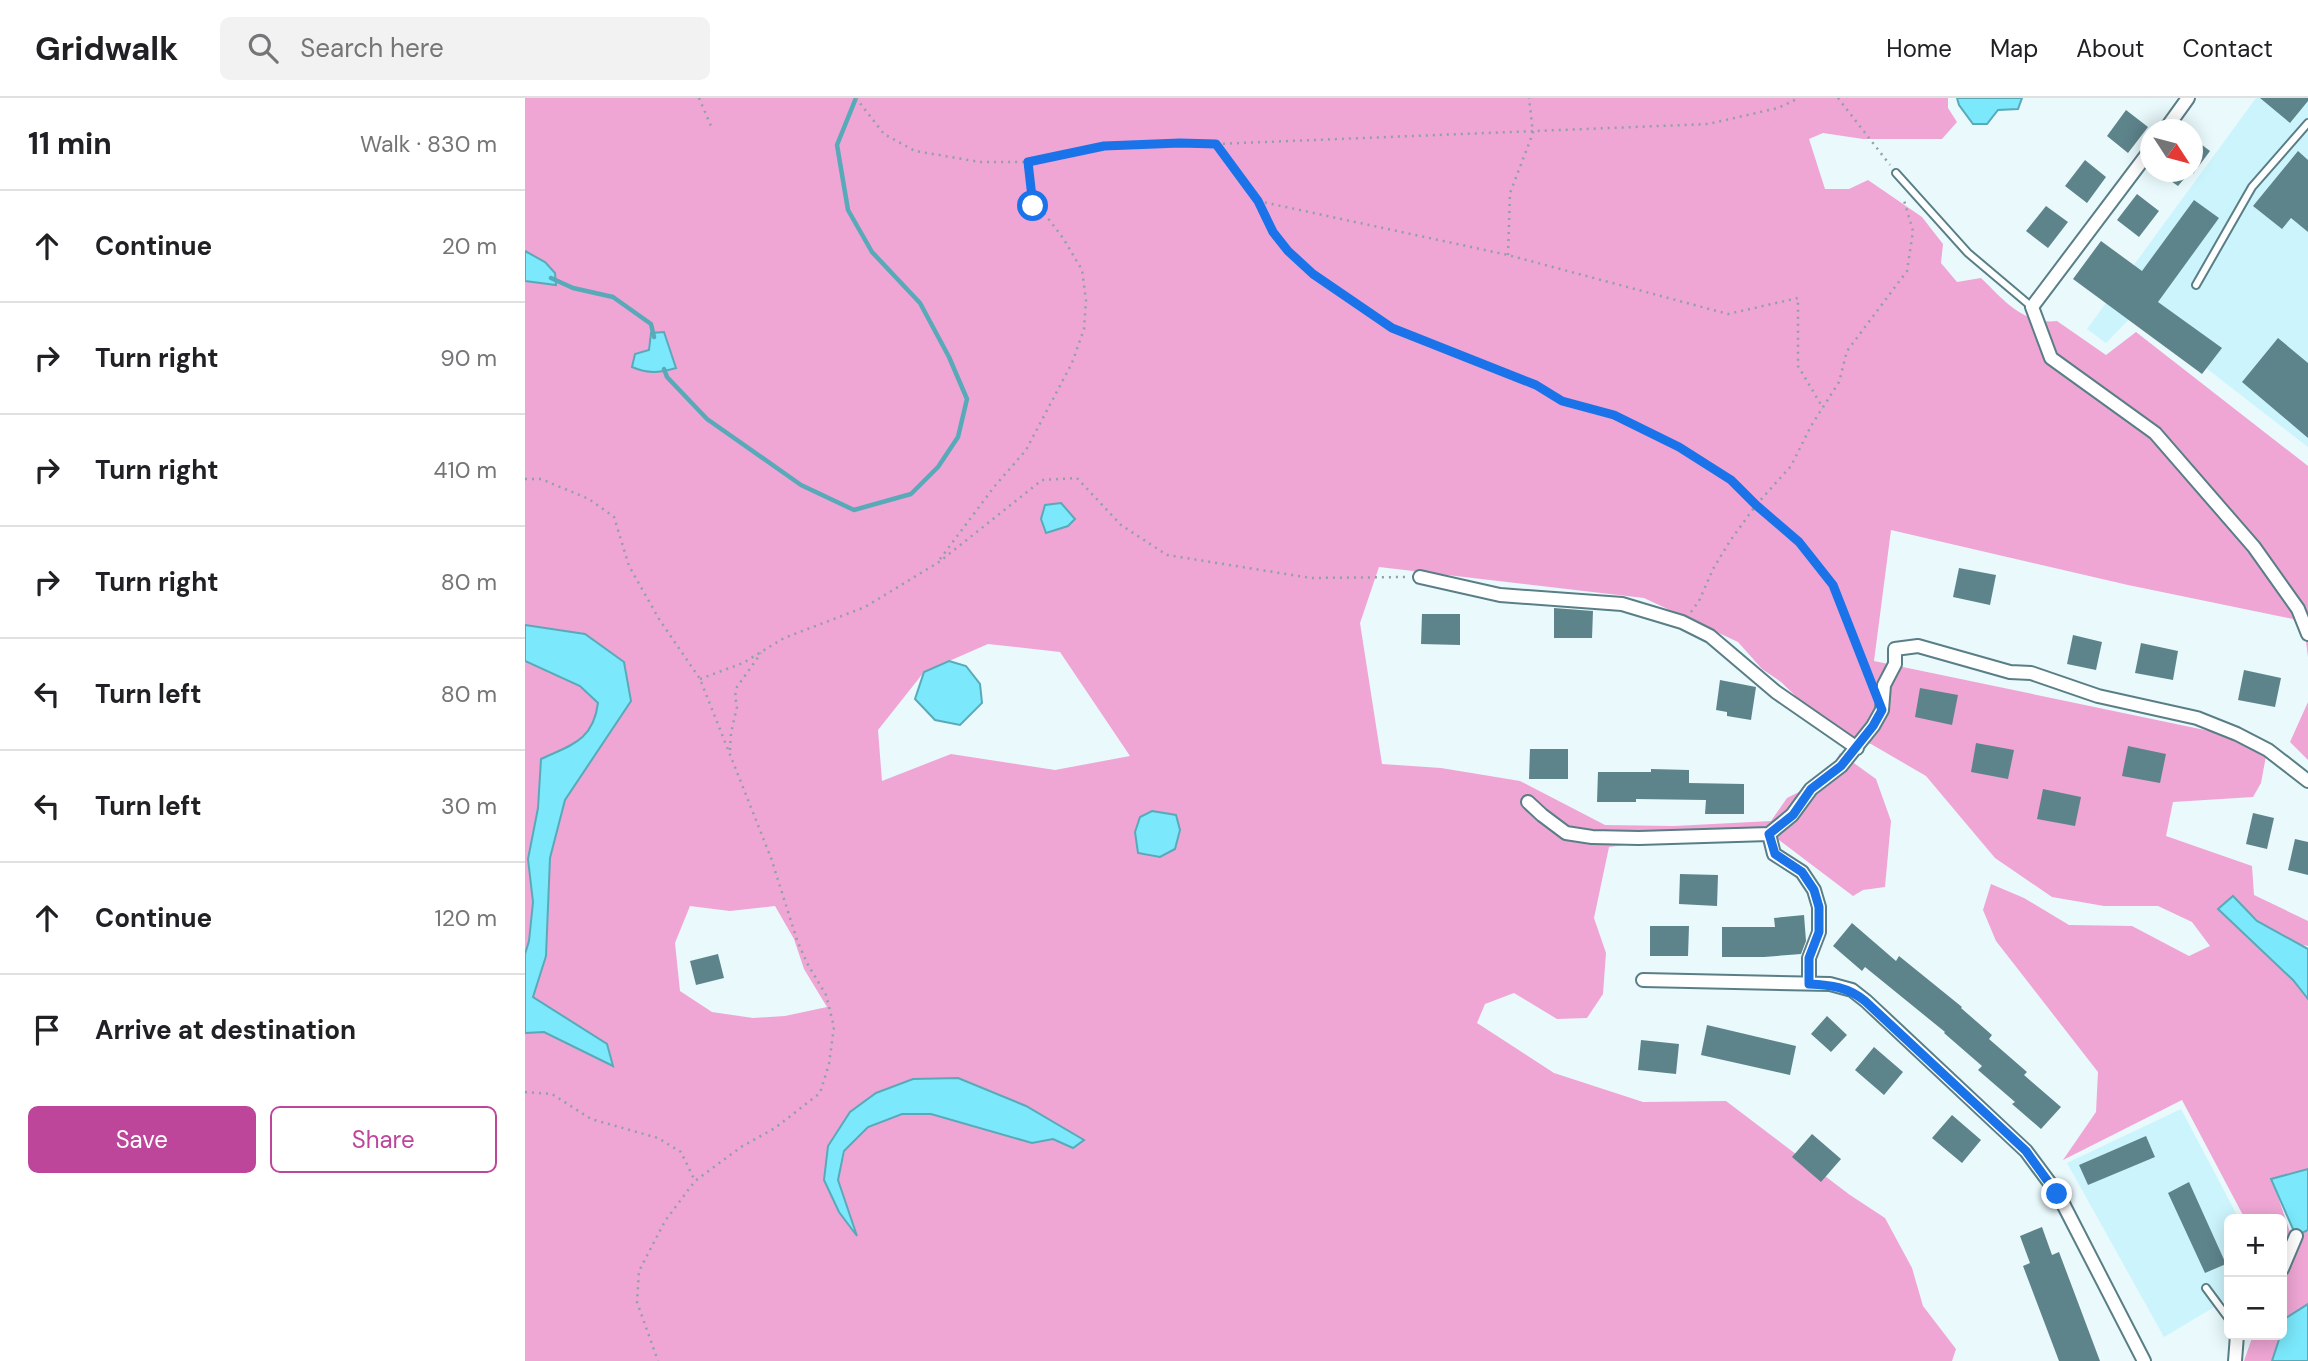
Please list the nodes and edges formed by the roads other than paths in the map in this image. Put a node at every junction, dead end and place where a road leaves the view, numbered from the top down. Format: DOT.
graph roads {
  1 [pos="2188,98"];
  2 [pos="2173,119"];
  3 [pos="2308,123"];
  4 [pos="2140,164"];
  5 [pos="1896,173"];
  6 [pos="2196,285"];
  7 [pos="2032,307"];
  8 [pos="1420,577"];
  9 [pos="2308,634"];
  10 [pos="1857,748"];
  11 [pos="2308,781"];
  12 [pos="1528,802"];
  13 [pos="1769,834"];
  14 [pos="1643,980"];
  15 [pos="1809,984"];
  16 [pos="2296,1236"];
  17 [pos="2287,1257"];
  18 [pos="2206,1288"];
  19 [pos="2224,1312"];
  20 [pos="2237,1340"];
  21 [pos="2144,1361"];
  22 [pos="2235,1361"];
  1 -- 2 [label="street"];
  3 -- 6 [label="lane"];
  4 -- 7 [label="street"];
  5 -- 7 [label="lane"];
  7 -- 9 [label="street"];
  8 -- 10 [label="street"];
  10 -- 11 [label="street"];
  10 -- 13 [label="street"];
  12 -- 13 [label="street"];
  13 -- 15 [label="street"];
  14 -- 15 [label="street"];
  15 -- 21 [label="street"];
  16 -- 17 [label="street"];
  18 -- 19 [label="lane"];
  20 -- 22 [label="street"];
}
